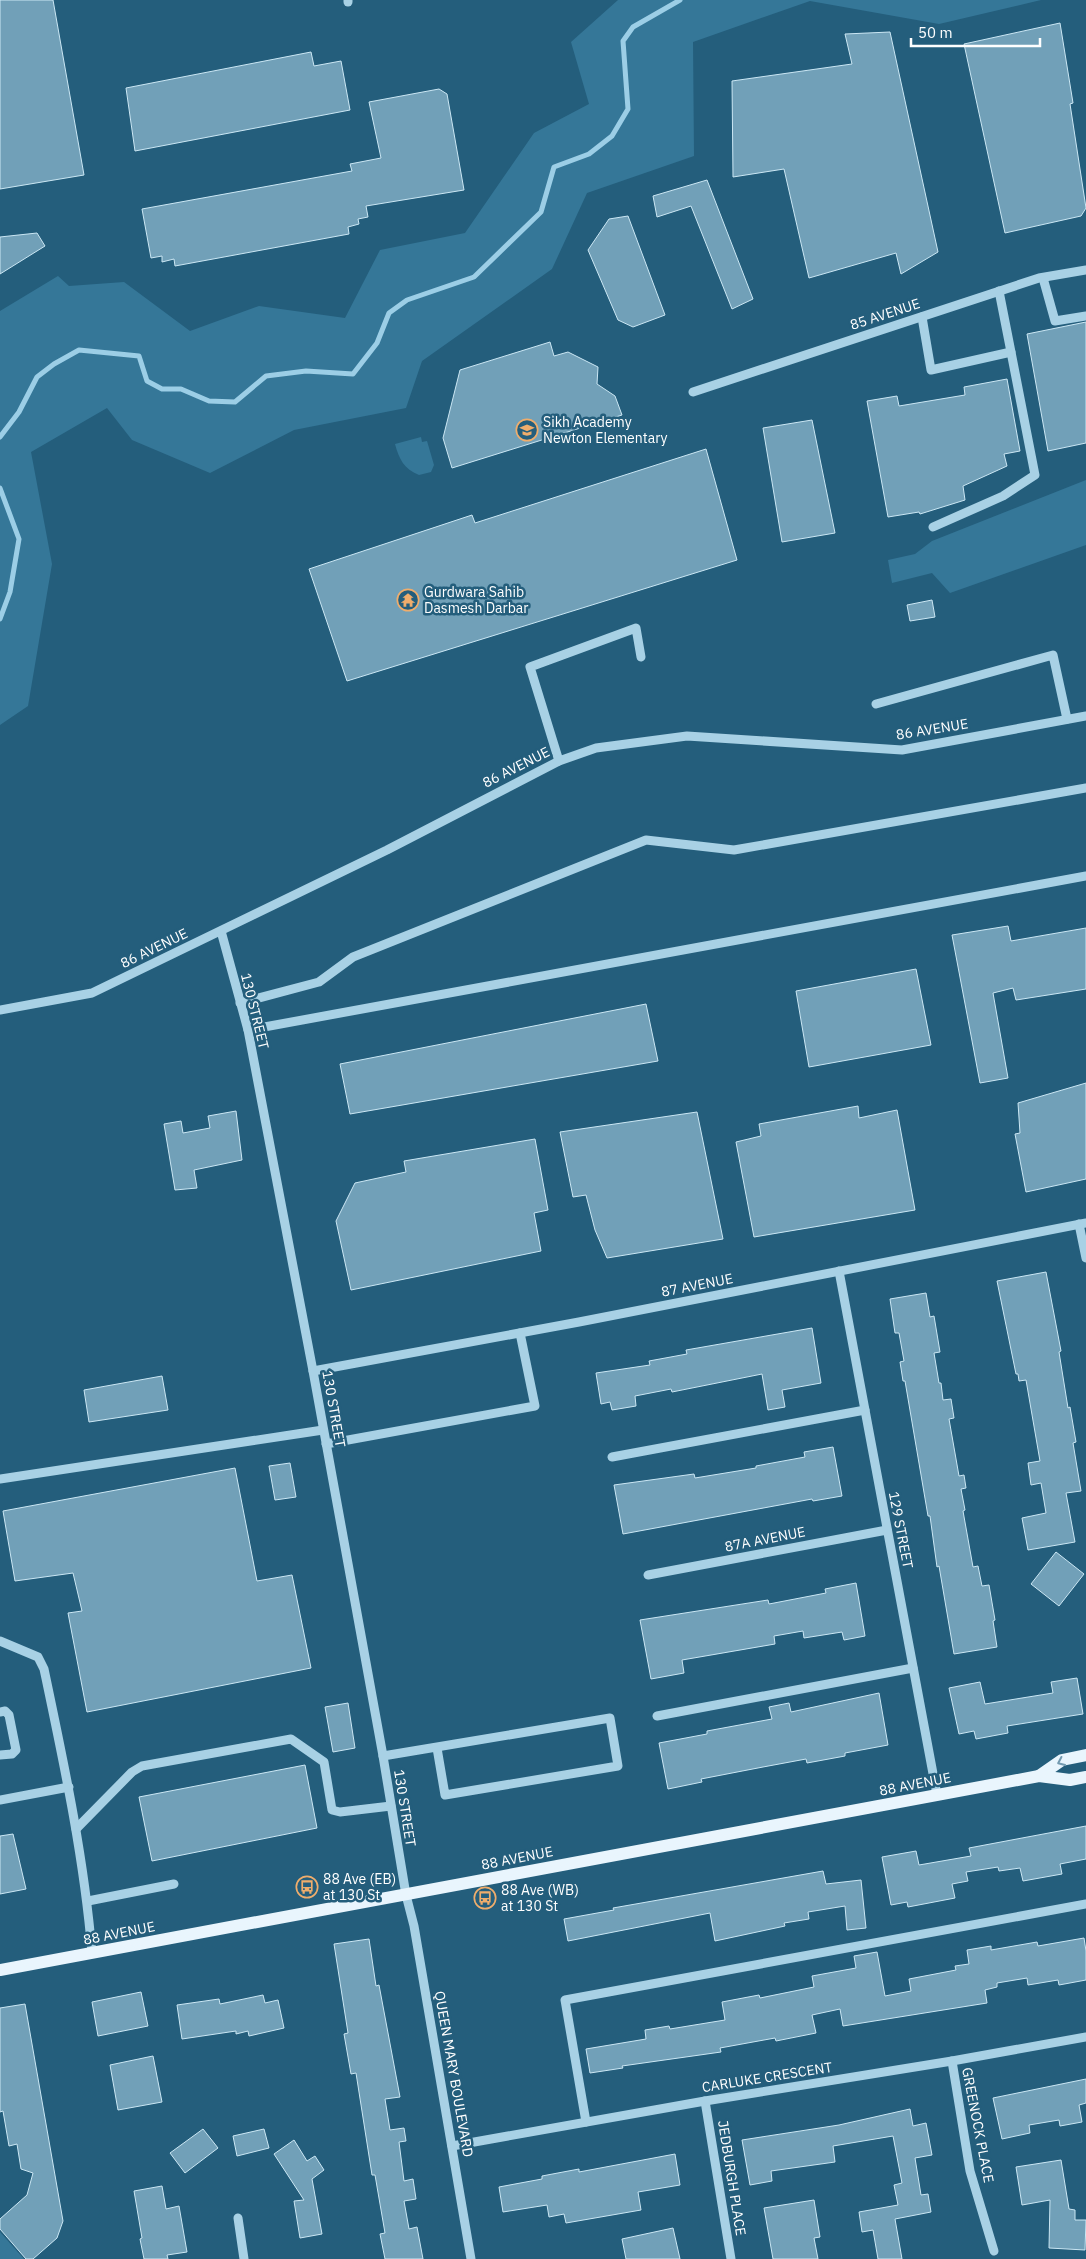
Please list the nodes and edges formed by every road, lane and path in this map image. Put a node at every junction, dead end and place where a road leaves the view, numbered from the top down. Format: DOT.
graph roads {
  1 [pos="1086,270"];
  2 [pos="1043,278"];
  3 [pos="999,291"];
  4 [pos="1086,316"];
  5 [pos="922,317"];
  6 [pos="1010,352"];
  7 [pos="693,392"];
  8 [pos="933,527"];
  9 [pos="641,657"];
  10 [pos="876,704"];
  11 [pos="1086,716"];
  12 [pos="1067,719"];
  13 [pos="559,761"];
  14 [pos="1086,788"];
  15 [pos="1086,876"];
  16 [pos="220,931"];
  17 [pos="240,1004"];
  18 [pos="0,1010"];
  19 [pos="248,1030"];
  20 [pos="1083,1223"];
  21 [pos="1086,1258"];
  22 [pos="839,1271"];
  23 [pos="520,1333"];
  24 [pos="313,1371"];
  25 [pos="865,1410"];
  26 [pos="323,1430"];
  27 [pos="326,1444"];
  28 [pos="612,1457"];
  29 [pos="0,1479"];
  30 [pos="888,1530"];
  31 [pos="648,1575"];
  32 [pos="0,1641"];
  33 [pos="913,1668"];
  34 [pos="0,1712"];
  35 [pos="657,1716"];
  36 [pos="437,1748"];
  37 [pos="1086,1755"];
  38 [pos="0,1756"];
  39 [pos="383,1756"];
  40 [pos="1039,1776"];
  41 [pos="1086,1777"];
  42 [pos="69,1787"];
  43 [pos="937,1794"];
  44 [pos="0,1800"];
  45 [pos="391,1806"];
  46 [pos="76,1829"];
  47 [pos="174,1884"];
  48 [pos="406,1895"];
  49 [pos="88,1901"];
  50 [pos="1086,1904"];
  51 [pos="92,1953"];
  52 [pos="0,1970"];
  53 [pos="1086,2037"];
  54 [pos="952,2061"];
  55 [pos="705,2101"];
  56 [pos="586,2122"];
  57 [pos="452,2146"];
  58 [pos="238,2218"];
  59 [pos="994,2251"];
  60 [pos="244,2259"];
  61 [pos="472,2259"];
  62 [pos="731,2259"];
  1 -- 2 [label="street, 85 AVENUE"];
  2 -- 3 [label="street, 85 AVENUE"];
  2 -- 4 [label="street"];
  3 -- 5 [label="street, 85 AVENUE"];
  3 -- 6 [label="street"];
  5 -- 6 [label="street"];
  5 -- 7 [label="street, 85 AVENUE"];
  6 -- 8 [label="street"];
  9 -- 13 [label="street"];
  10 -- 12 [label="street"];
  11 -- 12 [label="street, 86 AVENUE"];
  12 -- 13 [label="street, 86 AVENUE"];
  13 -- 16 [label="street, 86 AVENUE"];
  14 -- 17 [label="street"];
  15 -- 19 [label="street"];
  16 -- 17 [label="street, 130 STREET"];
  16 -- 18 [label="street, 86 AVENUE"];
  17 -- 19 [label="street, 130 STREET"];
  19 -- 24 [label="street, 130 STREET"];
  20 -- 21 [label="street"];
  20 -- 22 [label="street, 87 AVENUE"];
  22 -- 23 [label="street, 87 AVENUE"];
  22 -- 25 [label="street, 129 STREET"];
  23 -- 24 [label="street, 87 AVENUE"];
  23 -- 27 [label="street"];
  24 -- 26 [label="street, 130 STREET"];
  25 -- 28 [label="street"];
  25 -- 30 [label="street, 129 STREET"];
  26 -- 27 [label="street, 130 STREET"];
  26 -- 29 [label="street"];
  27 -- 39 [label="street, 130 STREET"];
  30 -- 31 [label="street, 87A AVENUE"];
  30 -- 33 [label="street, 129 STREET"];
  32 -- 42 [label="street"];
  33 -- 35 [label="street"];
  33 -- 43 [label="street, 129 STREET"];
  34 -- 38 [label="street"];
  36 -- 36 [label="street"];
  36 -- 39 [label="street"];
  37 -- 40 [label="main road, 88 AVENUE, one-way"];
  39 -- 45 [label="street, 130 STREET"];
  40 -- 41 [label="main road, 88 AVENUE"];
  40 -- 43 [label="main road, 88 AVENUE"];
  42 -- 44 [label="street"];
  42 -- 46 [label="street"];
  43 -- 48 [label="main road, 88 AVENUE"];
  45 -- 46 [label="street"];
  45 -- 48 [label="street, 130 STREET"];
  46 -- 49 [label="street"];
  47 -- 49 [label="street"];
  48 -- 51 [label="main road, 88 AVENUE"];
  48 -- 57 [label="street, QUEEN MARY BOULEVARD"];
  49 -- 51 [label="street"];
  50 -- 56 [label="street"];
  51 -- 52 [label="main road, 88 AVENUE"];
  53 -- 54 [label="street, CARLUKE CRESCENT"];
  54 -- 55 [label="street, CARLUKE CRESCENT"];
  54 -- 59 [label="street, GREENOCK PLACE"];
  55 -- 56 [label="street, CARLUKE CRESCENT"];
  55 -- 62 [label="street, JEDBURGH PLACE"];
  56 -- 57 [label="street, CARLUKE CRESCENT"];
  57 -- 61 [label="street, QUEEN MARY BOULEVARD"];
  58 -- 60 [label="street"];
}
